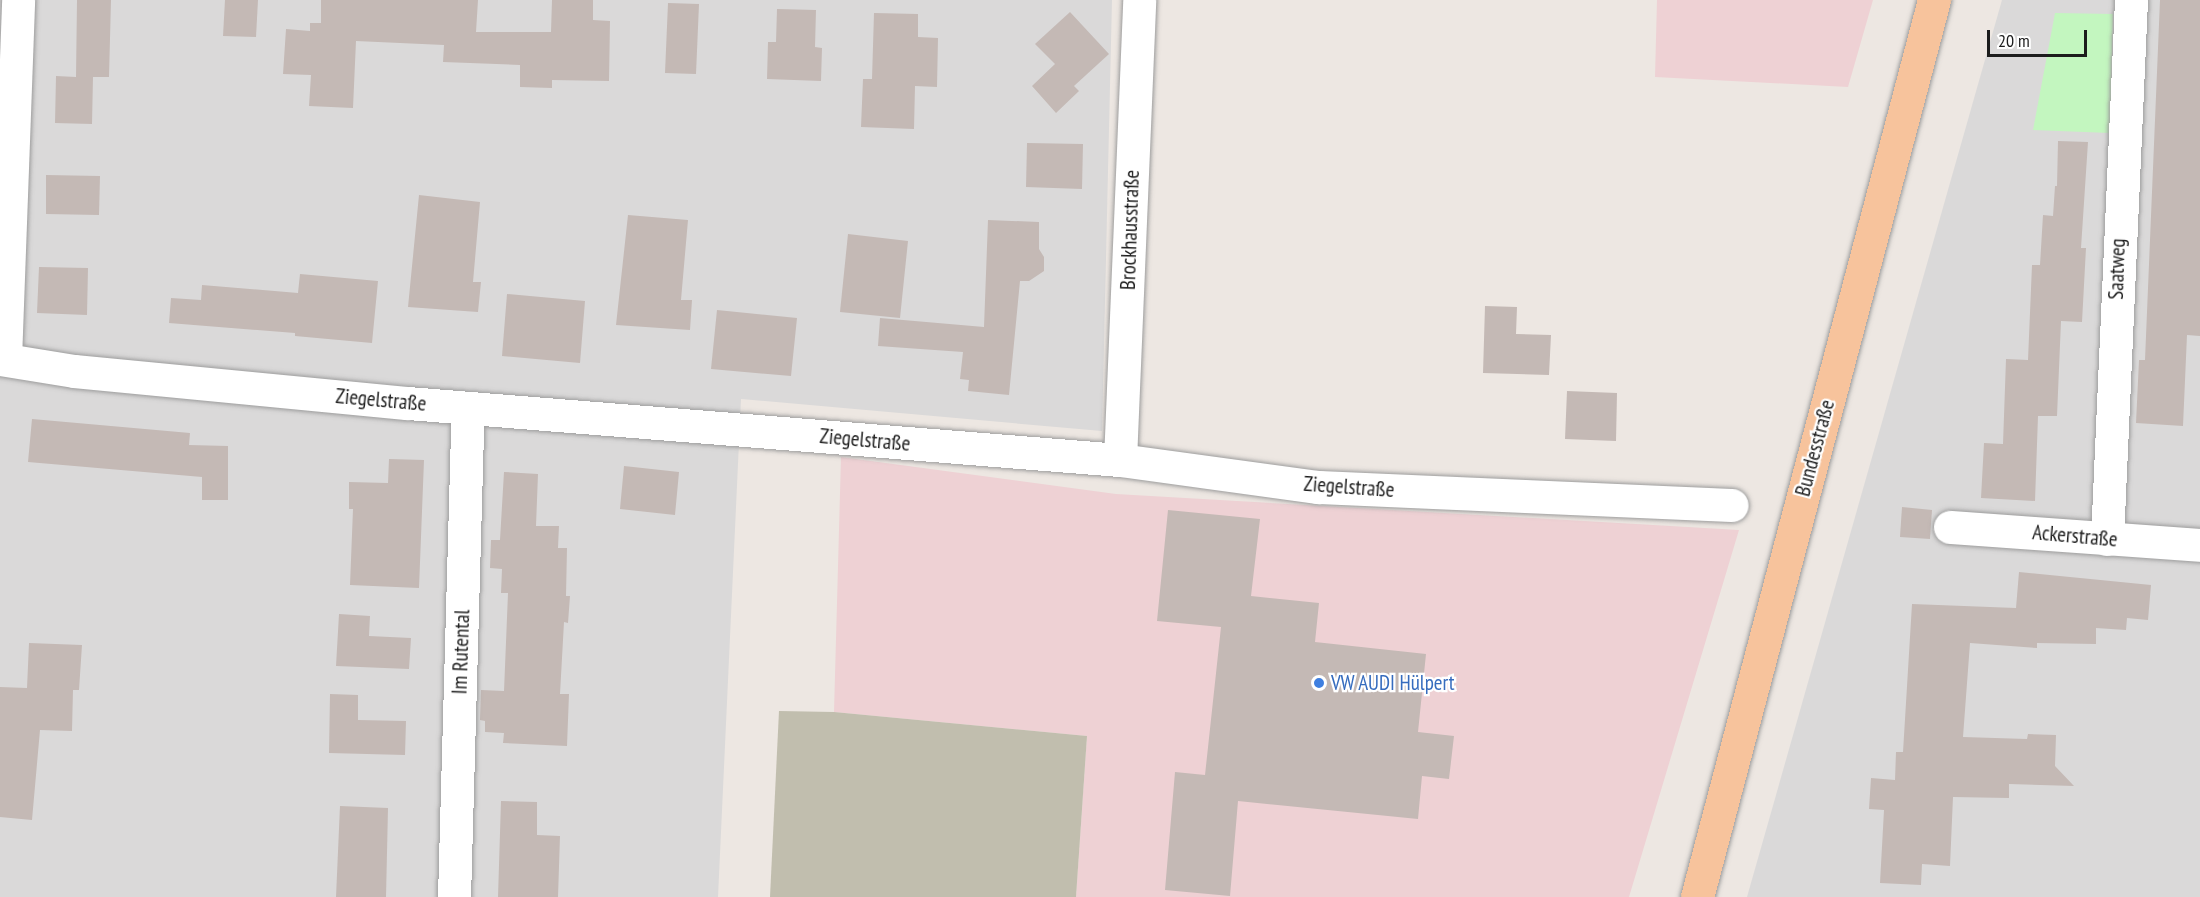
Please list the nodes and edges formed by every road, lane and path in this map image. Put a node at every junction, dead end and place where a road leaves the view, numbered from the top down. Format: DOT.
graph roads {
  1 [pos="18,0"];
  2 [pos="1139,0"];
  3 [pos="1934,0"];
  4 [pos="2131,0"];
  5 [pos="3,359"];
  6 [pos="468,408"];
  7 [pos="1120,460"];
  8 [pos="1732,505"];
  9 [pos="1950,527"];
  10 [pos="2107,539"];
  11 [pos="2200,546"];
  12 [pos="454,897"];
  13 [pos="1697,897"];
  1 -- 5 [label="street"];
  2 -- 7 [label="street, Brockhausstraße"];
  3 -- 13 [label="main road, Bundesstraße"];
  4 -- 10 [label="street, Saatweg"];
  5 -- 6 [label="street, Ziegelstraße"];
  6 -- 7 [label="street, Ziegelstraße"];
  6 -- 12 [label="street, Im Rutental"];
  7 -- 8 [label="street, Ziegelstraße"];
  9 -- 10 [label="street, Ackerstraße"];
  10 -- 11 [label="street, Ackerstraße"];
}
